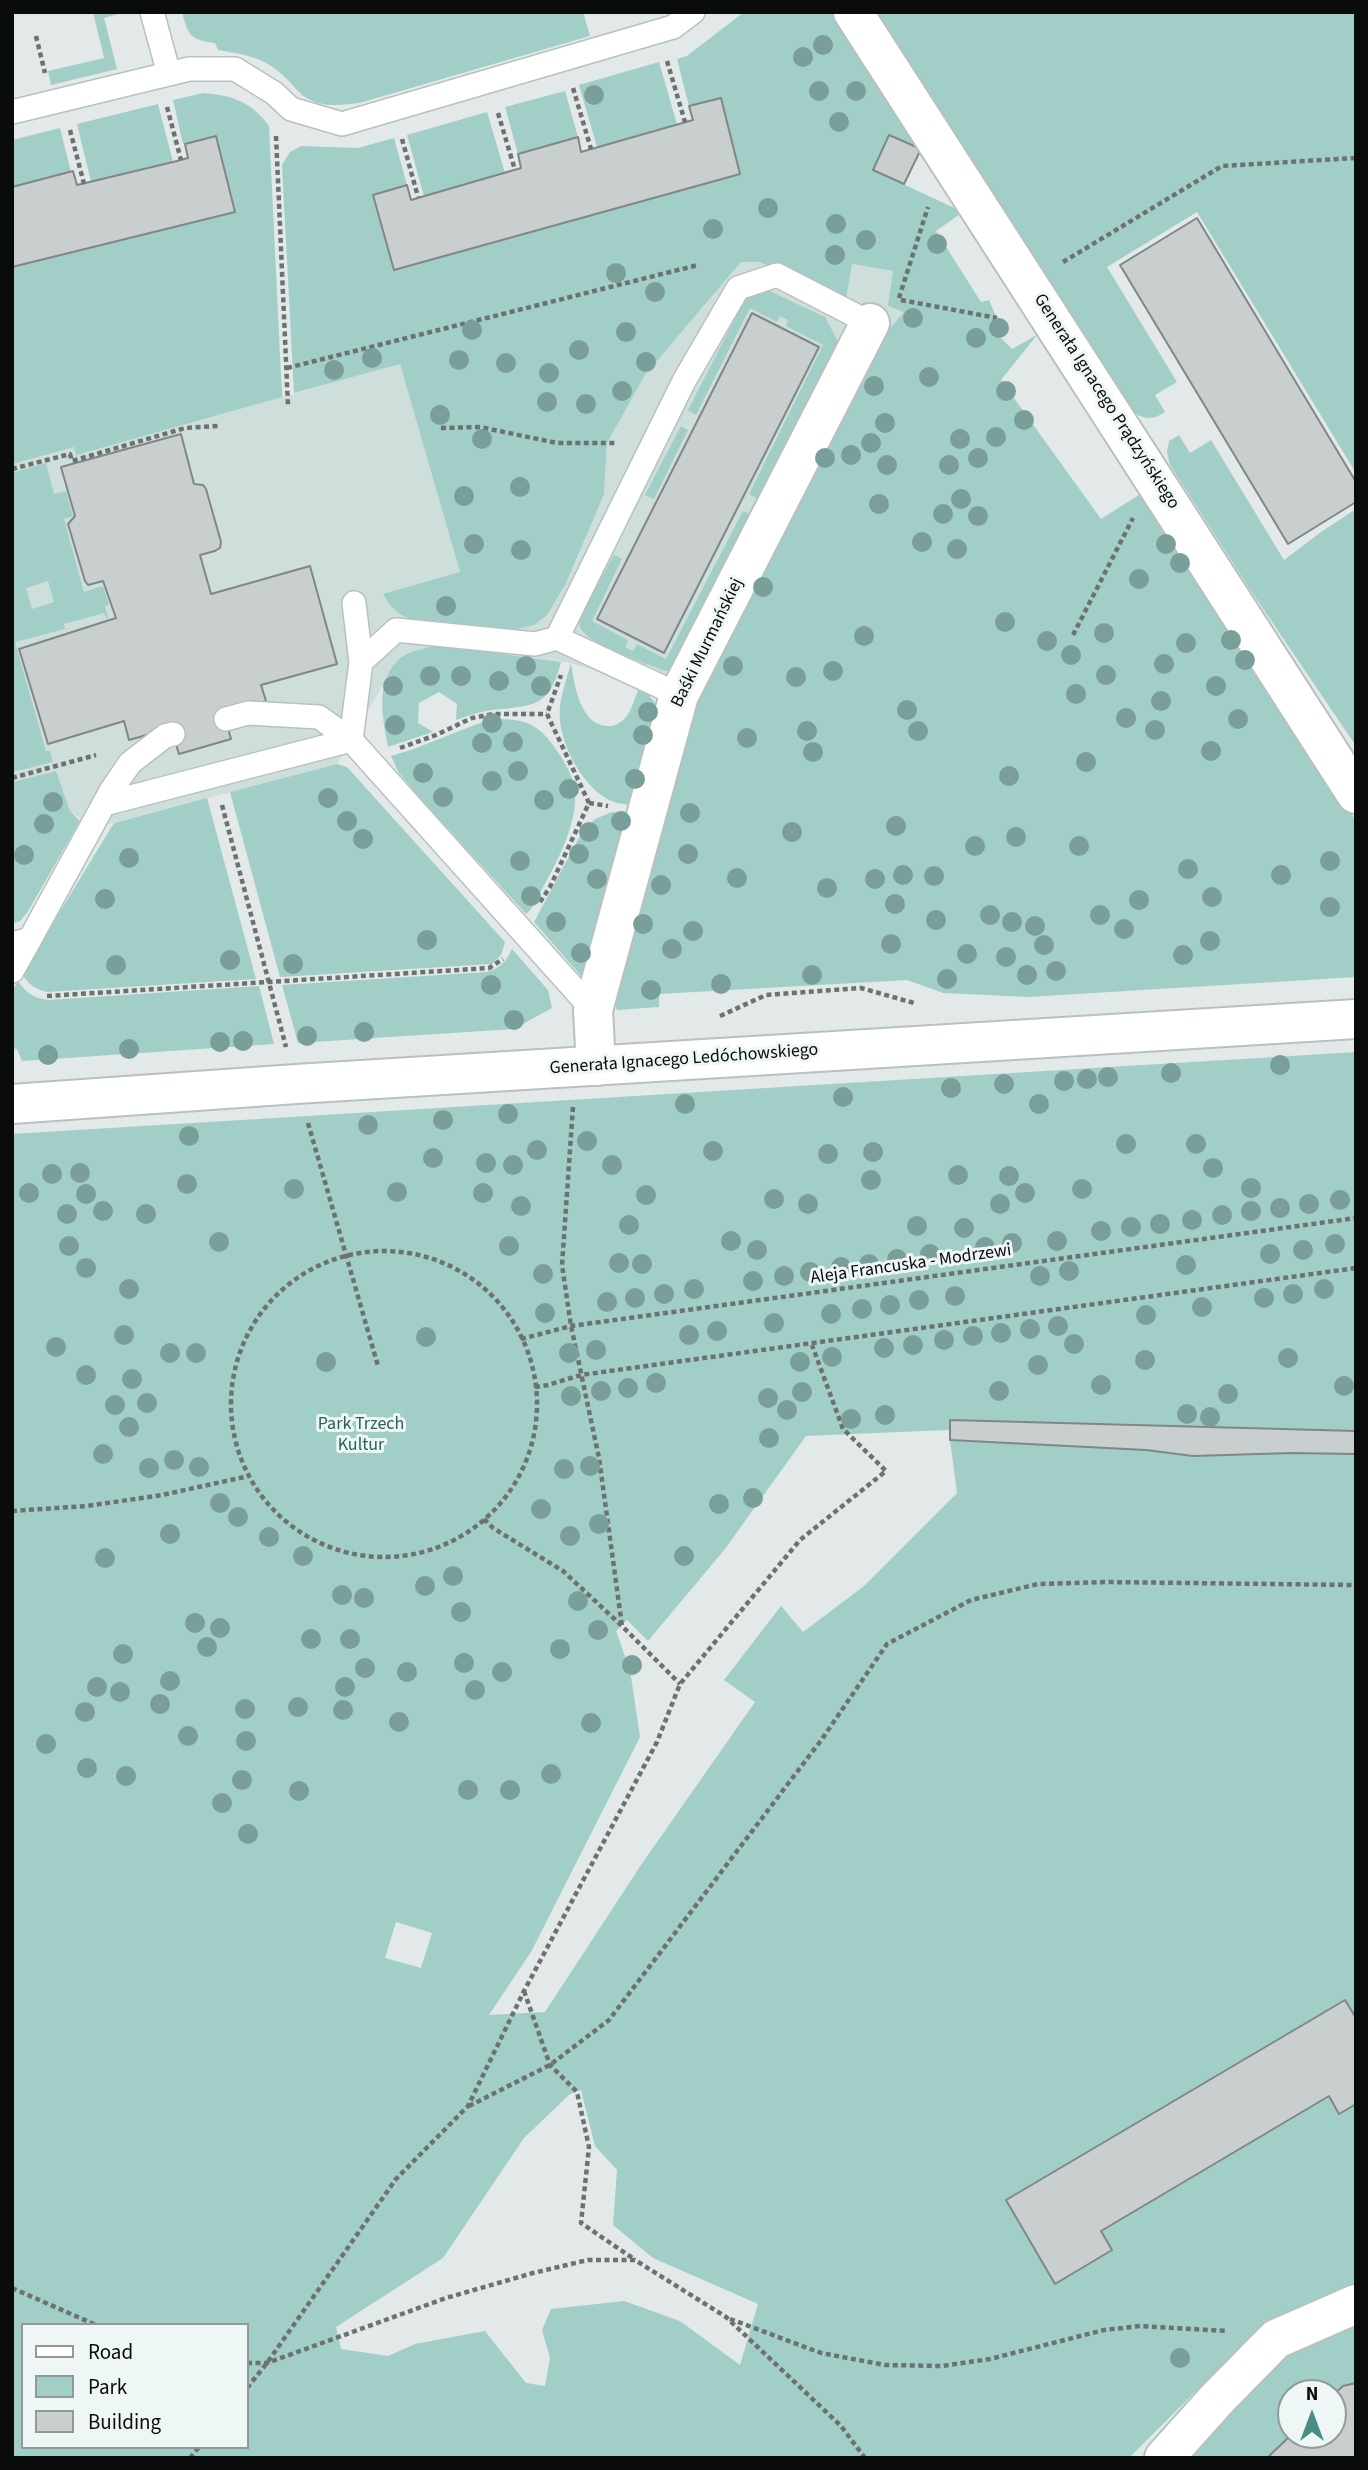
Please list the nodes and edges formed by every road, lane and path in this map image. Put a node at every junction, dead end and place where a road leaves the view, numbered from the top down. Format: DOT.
graph roads {
  1 [pos="152,12"];
  2 [pos="693,12"];
  3 [pos="853,12"];
  4 [pos="36,36"];
  5 [pos="666,57"];
  6 [pos="169,74"];
  7 [pos="45,75"];
  8 [pos="572,84"];
  9 [pos="274,93"];
  10 [pos="165,99"];
  11 [pos="496,105"];
  12 [pos="12,112"];
  13 [pos="69,122"];
  14 [pos="685,122"];
  15 [pos="399,132"];
  16 [pos="591,149"];
  17 [pos="1356,158"];
  18 [pos="181,160"];
  19 [pos="515,170"];
  20 [pos="957,171"];
  21 [pos="84,184"];
  22 [pos="418,197"];
  23 [pos="698,265"];
  24 [pos="1029,283"];
  25 [pos="885,311"];
  26 [pos="996,318"];
  27 [pos="287,368"];
  28 [pos="288,406"];
  29 [pos="663,424"];
  30 [pos="218,426"];
  31 [pos="440,428"];
  32 [pos="12,469"];
  33 [pos="1139,507"];
  34 [pos="354,603"];
  35 [pos="1073,635"];
  36 [pos="564,641"];
  37 [pos="361,662"];
  38 [pos="679,695"];
  39 [pos="547,714"];
  40 [pos="226,719"];
  41 [pos="173,734"];
  42 [pos="357,748"];
  43 [pos="102,753"];
  44 [pos="214,775"];
  45 [pos="12,778"];
  46 [pos="1356,794"];
  47 [pos="104,804"];
  48 [pos="536,908"];
  49 [pos="21,942"];
  50 [pos="506,955"];
  51 [pos="12,971"];
  52 [pos="269,982"];
  53 [pos="47,996"];
  54 [pos="593,1010"];
  55 [pos="1356,1019"];
  56 [pos="289,1058"];
  57 [pos="585,1080"];
  58 [pos="12,1104"];
  59 [pos="305,1112"];
  60 [pos="1356,1218"];
  61 [pos="347,1256"];
  62 [pos="1356,1268"];
  63 [pos="571,1326"];
  64 [pos="521,1339"];
  65 [pos="812,1345"];
  66 [pos="378,1366"];
  67 [pos="580,1375"];
  68 [pos="535,1387"];
  69 [pos="249,1476"];
  70 [pos="12,1511"];
  71 [pos="484,1519"];
  72 [pos="1356,1585"];
  73 [pos="622,1626"];
  74 [pos="680,1684"];
  75 [pos="524,1991"];
  76 [pos="550,2065"];
  77 [pos="468,2106"];
  78 [pos="635,2260"];
  79 [pos="12,2288"];
  80 [pos="1356,2304"];
  81 [pos="726,2317"];
  82 [pos="91,2323"];
  83 [pos="1276,2339"];
  84 [pos="248,2363"];
  85 [pos="267,2363"];
  86 [pos="248,2387"];
  87 [pos="865,2458"];
  88 [pos="1164,2458"];
  1 -- 6 [label="lane"];
  2 -- 9 [label="lane"];
  3 -- 20 [label="street, Generała Ignacego Prądzyńskiego"];
  4 -- 7 [label="path"];
  5 -- 14 [label="path"];
  6 -- 9 [label="lane"];
  6 -- 12 [label="lane"];
  8 -- 16 [label="path"];
  9 -- 27 [label="path"];
  10 -- 18 [label="path"];
  11 -- 19 [label="path"];
  13 -- 21 [label="path"];
  15 -- 22 [label="path"];
  17 -- 24 [label="path"];
  20 -- 24 [label="street, Generała Ignacego Prądzyńskiego"];
  20 -- 25 [label="path"];
  23 -- 27 [label="path"];
  24 -- 46 [label="street, Generała Ignacego Prądzyńskiego"];
  25 -- 26 [label="path"];
  25 -- 29 [label="lane"];
  25 -- 38 [label="street, Baśki Murmańskiej"];
  27 -- 28 [label="path"];
  29 -- 31 [label="path"];
  29 -- 36 [label="lane"];
  30 -- 32 [label="path"];
  33 -- 35 [label="path"];
  34 -- 37 [label="lane"];
  36 -- 37 [label="lane"];
  36 -- 38 [label="lane"];
  36 -- 39 [label="path"];
  37 -- 42 [label="lane"];
  38 -- 54 [label="street, Baśki Murmańskiej"];
  39 -- 42 [label="path"];
  39 -- 48 [label="path"];
  40 -- 42 [label="lane"];
  41 -- 47 [label="lane"];
  42 -- 44 [label="lane"];
  42 -- 54 [label="lane"];
  43 -- 45 [label="path"];
  44 -- 47 [label="lane"];
  44 -- 52 [label="path"];
  47 -- 49 [label="lane"];
  49 -- 51 [label="lane"];
  50 -- 52 [label="path"];
  52 -- 53 [label="path"];
  52 -- 56 [label="path"];
  54 -- 57 [label="street, Baśki Murmańskiej"];
  55 -- 57 [label="street, Generała Ignacego Ledóchowskiego"];
  57 -- 58 [label="street, Generała Ignacego Ledóchowskiego"];
  57 -- 63 [label="path"];
  59 -- 61 [label="path"];
  60 -- 63 [label="path, Aleja Francuska - Modrzewi"];
  61 -- 64 [label="path"];
  61 -- 66 [label="path"];
  61 -- 69 [label="path"];
  62 -- 65 [label="path"];
  63 -- 64 [label="path, Aleja Francuska - Modrzewi"];
  63 -- 67 [label="path"];
  64 -- 68 [label="path"];
  65 -- 67 [label="path"];
  65 -- 74 [label="path"];
  67 -- 68 [label="path"];
  67 -- 73 [label="path"];
  68 -- 71 [label="path"];
  69 -- 70 [label="path"];
  69 -- 71 [label="path"];
  71 -- 73 [label="path"];
  72 -- 76 [label="path"];
  73 -- 74 [label="path"];
  74 -- 75 [label="path"];
  75 -- 76 [label="path"];
  75 -- 77 [label="path"];
  76 -- 77 [label="path"];
  76 -- 78 [label="path"];
  77 -- 85 [label="path"];
  78 -- 81 [label="path"];
  78 -- 85 [label="path"];
  79 -- 82 [label="path"];
  80 -- 83 [label="street"];
  81 -- 83 [label="path"];
  81 -- 87 [label="path"];
  83 -- 88 [label="street"];
  84 -- 85 [label="path"];
  85 -- 86 [label="path"];
}
